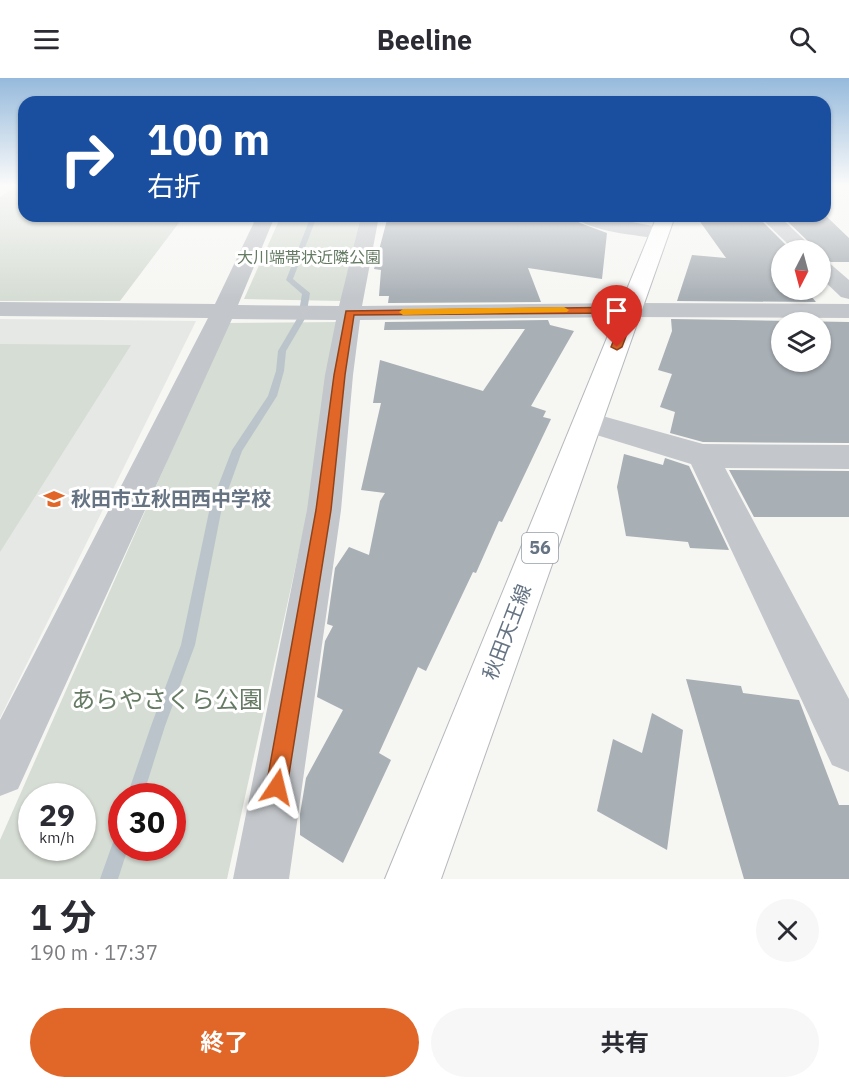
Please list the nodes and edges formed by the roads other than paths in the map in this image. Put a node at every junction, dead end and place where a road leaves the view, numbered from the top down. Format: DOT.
graph roads {
  1 [pos="265,223"];
  2 [pos="368,223"];
  3 [pos="623,223"];
  4 [pos="776,223"];
  5 [pos="662,224"];
  6 [pos="794,240"];
  7 [pos="831,275"];
  8 [pos="849,292"];
  9 [pos="0,309"];
  10 [pos="631,310"];
  11 [pos="235,311"];
  12 [pos="339,312"];
  13 [pos="849,312"];
  14 [pos="588,422"];
  15 [pos="703,456"];
  16 [pos="849,457"];
  17 [pos="849,748"];
  18 [pos="0,771"];
  19 [pos="261,879"];
  20 [pos="413,879"];
  1 -- 11 [label="street"];
  2 -- 12 [label="street"];
  3 -- 5 [label="street"];
  4 -- 6 [label="street"];
  5 -- 10 [label="main road, 秋田天王線 / 56"];
  7 -- 8 [label="street"];
  9 -- 11 [label="street"];
  10 -- 12 [label="street"];
  10 -- 13 [label="street"];
  10 -- 14 [label="main road, 秋田天王線 / 56"];
  11 -- 12 [label="street"];
  11 -- 18 [label="street"];
  12 -- 19 [label="street"];
  14 -- 15 [label="street"];
  14 -- 20 [label="main road, 秋田天王線 / 56"];
  15 -- 16 [label="street"];
  15 -- 17 [label="street"];
}
